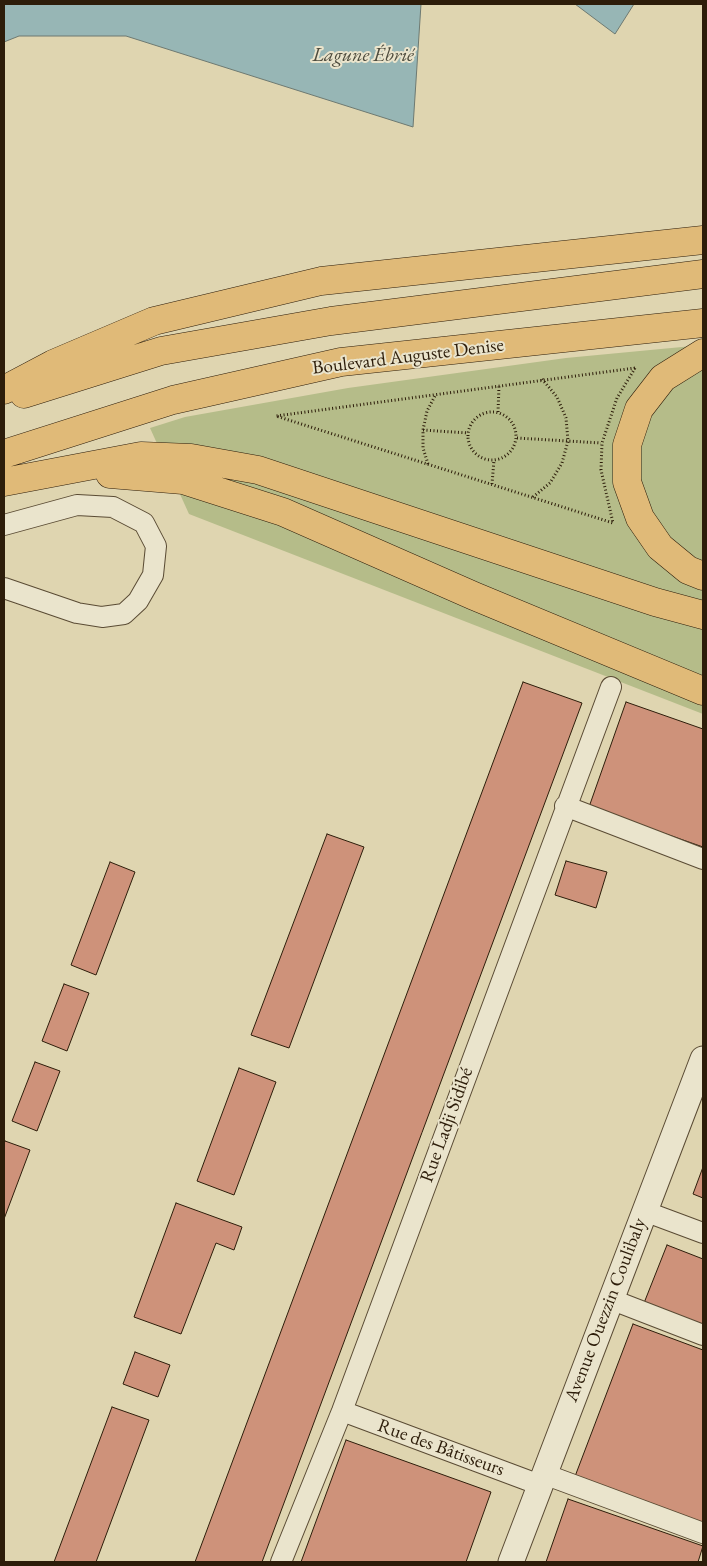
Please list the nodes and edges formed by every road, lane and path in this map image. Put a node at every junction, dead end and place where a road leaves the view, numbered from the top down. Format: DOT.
graph roads {
  1 [pos="703,240"];
  2 [pos="703,274"];
  3 [pos="703,323"];
  4 [pos="703,353"];
  5 [pos="542,380"];
  6 [pos="499,386"];
  7 [pos="4,390"];
  8 [pos="436,393"];
  9 [pos="4,400"];
  10 [pos="498,412"];
  11 [pos="422,430"];
  12 [pos="468,433"];
  13 [pos="517,438"];
  14 [pos="568,441"];
  15 [pos="614,444"];
  16 [pos="4,454"];
  17 [pos="494,460"];
  18 [pos="428,465"];
  19 [pos="51,474"];
  20 [pos="4,482"];
  21 [pos="492,484"];
  22 [pos="532,498"];
  23 [pos="4,525"];
  24 [pos="703,576"];
  25 [pos="4,588"];
  26 [pos="703,615"];
  27 [pos="611,687"];
  28 [pos="703,691"];
  29 [pos="565,806"];
  30 [pos="703,859"];
  31 [pos="703,1058"];
  32 [pos="644,1212"];
  33 [pos="703,1233"];
  34 [pos="610,1300"];
  35 [pos="703,1335"];
  36 [pos="342,1411"];
  37 [pos="542,1479"];
  38 [pos="703,1533"];
  39 [pos="281,1562"];
  40 [pos="511,1562"];
  1 -- 7 [label="highway"];
  2 -- 9 [label="highway"];
  3 -- 16 [label="highway, Boulevard Auguste Denise"];
  4 -- 15 [label="highway"];
  5 -- 6 [label="path"];
  5 -- 14 [label="path"];
  5 -- 15 [label="path"];
  6 -- 8 [label="path"];
  6 -- 10 [label="path"];
  8 -- 11 [label="path"];
  8 -- 18 [label="path"];
  10 -- 12 [label="path"];
  10 -- 13 [label="path"];
  11 -- 12 [label="path"];
  11 -- 18 [label="path"];
  12 -- 17 [label="path"];
  13 -- 14 [label="path"];
  13 -- 17 [label="path"];
  14 -- 15 [label="path"];
  14 -- 22 [label="path"];
  15 -- 22 [label="path"];
  15 -- 24 [label="highway"];
  17 -- 21 [label="path"];
  18 -- 21 [label="path"];
  19 -- 20 [label="highway"];
  19 -- 26 [label="highway"];
  19 -- 28 [label="highway"];
  21 -- 22 [label="path"];
  23 -- 25 [label="street"];
  27 -- 29 [label="street, Rue Ladji Sidibé"];
  29 -- 30 [label="street"];
  29 -- 36 [label="street, Rue Ladji Sidibé"];
  31 -- 32 [label="street, Avenue Ouezzin Coulibaly"];
  32 -- 33 [label="street"];
  32 -- 34 [label="street, Avenue Ouezzin Coulibaly"];
  34 -- 35 [label="street"];
  34 -- 37 [label="street, Avenue Ouezzin Coulibaly"];
  36 -- 37 [label="street, Rue des Bâtisseurs"];
  36 -- 39 [label="street, Rue Ladji Sidibé"];
  37 -- 38 [label="street, Rue des Bâtisseurs"];
  37 -- 40 [label="street, Avenue Ouezzin Coulibaly"];
}
